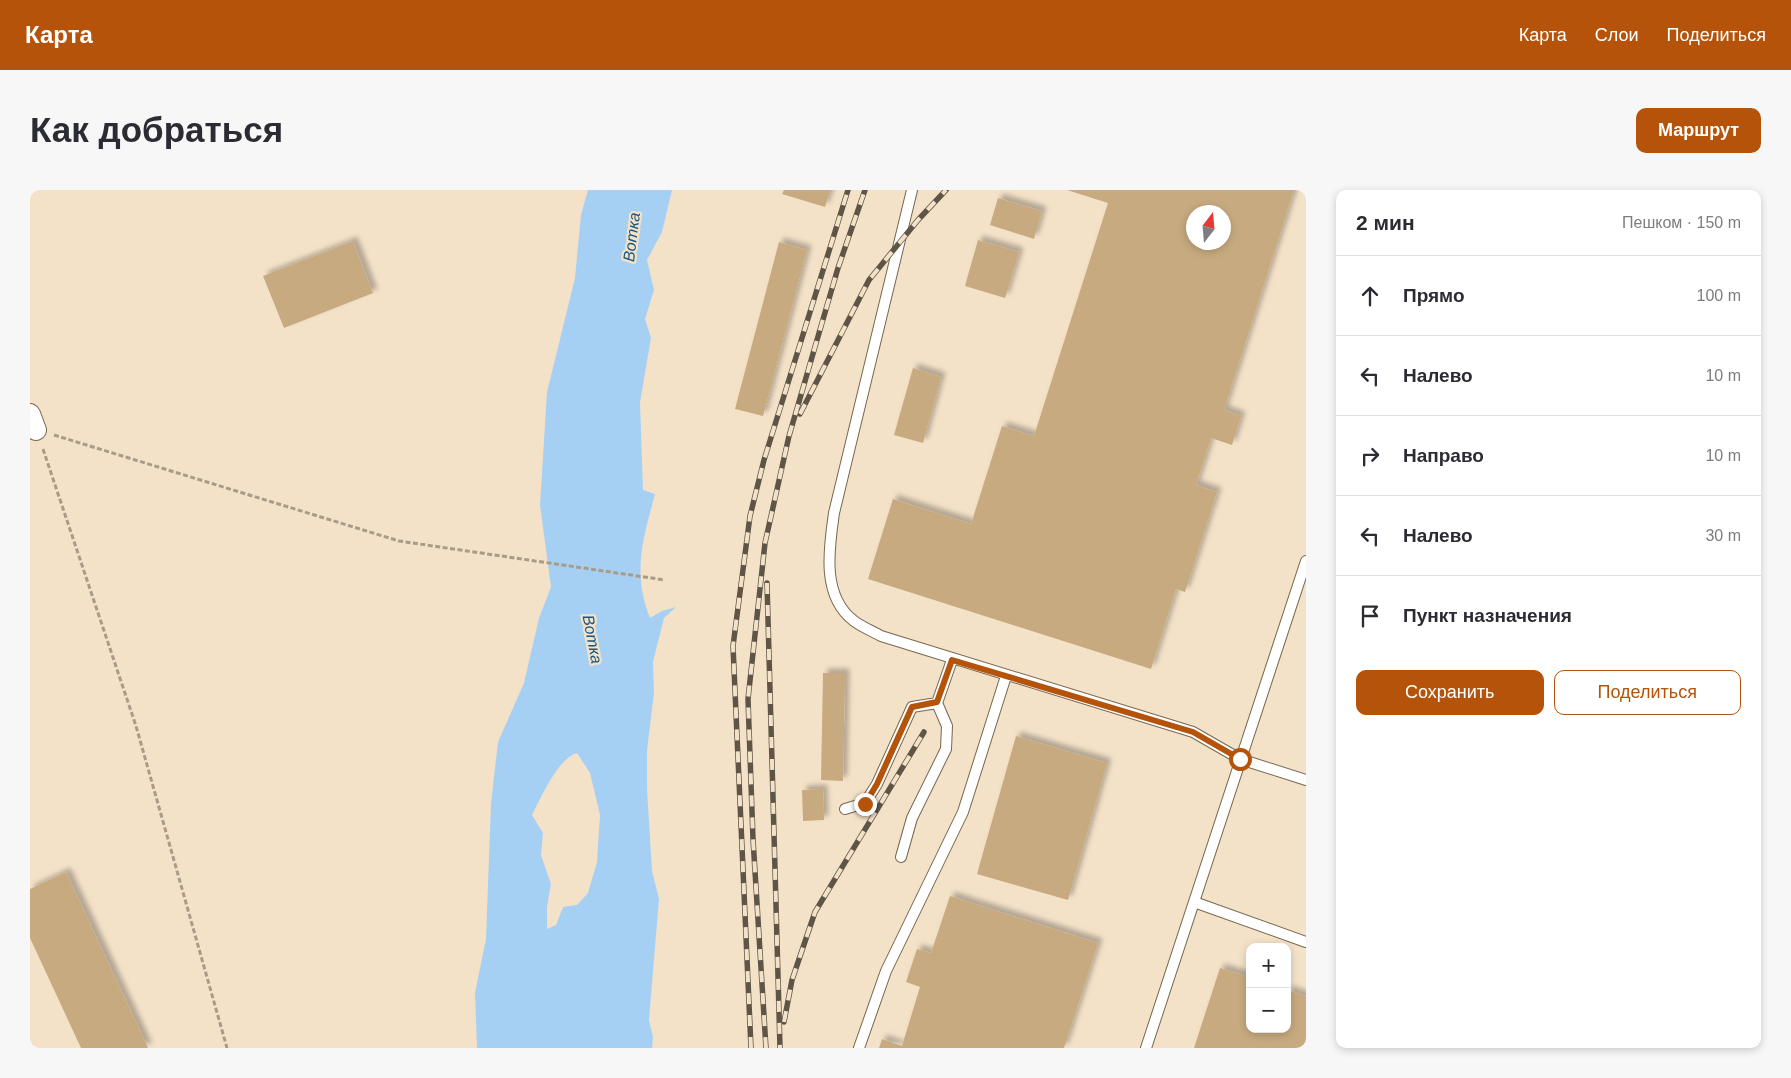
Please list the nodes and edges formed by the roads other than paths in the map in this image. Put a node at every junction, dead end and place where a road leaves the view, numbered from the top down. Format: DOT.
graph roads {
  1 [pos="912,190"];
  2 [pos="1306,561"];
  3 [pos="952,660"];
  4 [pos="1006,676"];
  5 [pos="937,702"];
  6 [pos="1240,759"];
  7 [pos="1306,780"];
  8 [pos="844,809"];
  9 [pos="900,857"];
  10 [pos="1194,902"];
  11 [pos="1306,942"];
  12 [pos="859,1048"];
  13 [pos="1146,1048"];
  1 -- 3 [label="lane"];
  2 -- 6 [label="lane"];
  3 -- 4 [label="lane"];
  3 -- 5 [label="lane"];
  4 -- 6 [label="lane"];
  4 -- 12 [label="lane"];
  5 -- 8 [label="lane"];
  5 -- 9 [label="lane"];
  6 -- 7 [label="lane"];
  6 -- 10 [label="lane"];
  10 -- 11 [label="lane"];
  10 -- 13 [label="lane"];
}
